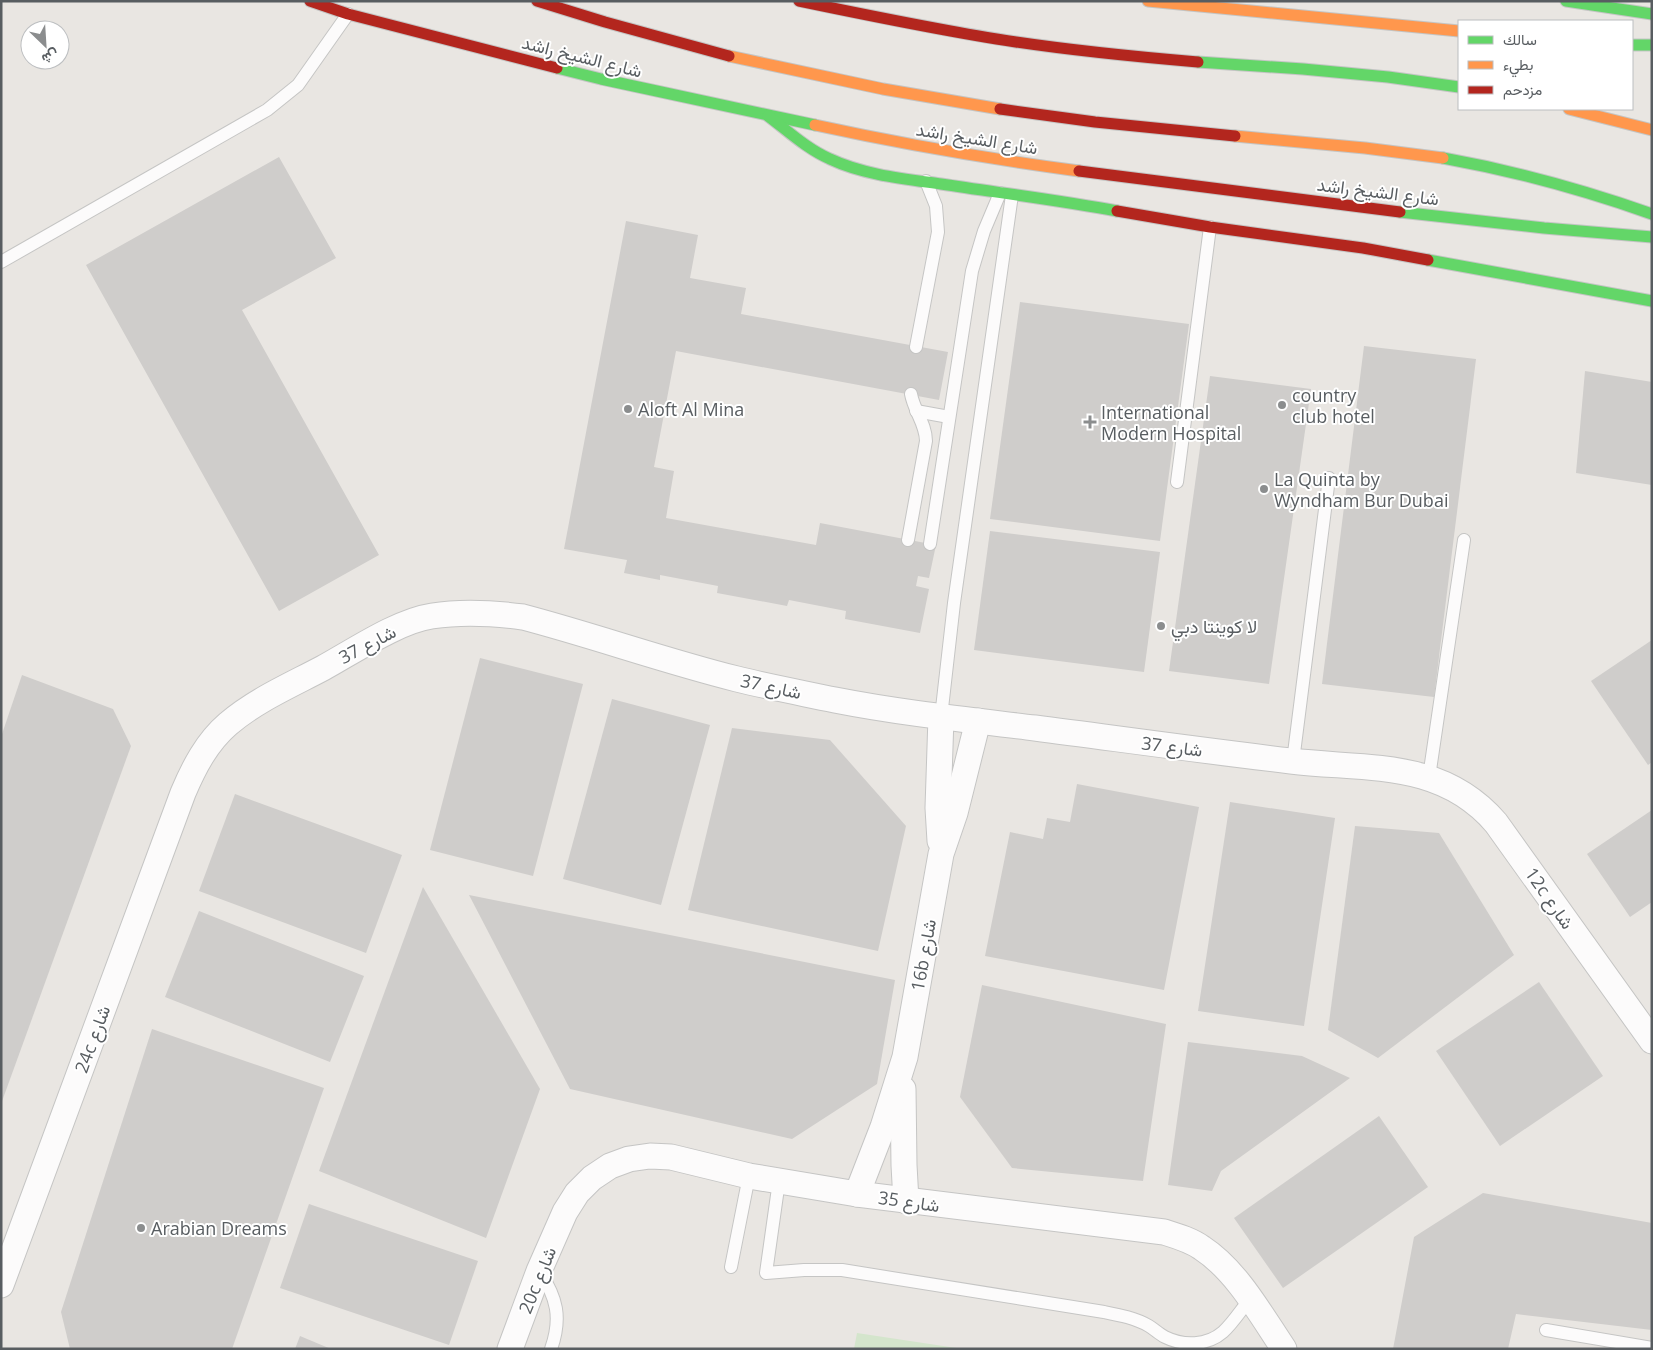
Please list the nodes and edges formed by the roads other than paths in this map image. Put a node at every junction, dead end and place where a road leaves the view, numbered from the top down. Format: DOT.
graph roads {
  1 [pos="310,1"];
  2 [pos="537,1"];
  3 [pos="799,1"];
  4 [pos="1148,1"];
  5 [pos="1566,1"];
  6 [pos="348,14"];
  7 [pos="1652,14"];
  8 [pos="1458,31"];
  9 [pos="1633,45"];
  10 [pos="1652,46"];
  11 [pos="1458,87"];
  12 [pos="1573,110"];
  13 [pos="768,116"];
  14 [pos="1652,130"];
  15 [pos="926,181"];
  16 [pos="1006,194"];
  17 [pos="1652,214"];
  18 [pos="1210,227"];
  19 [pos="1652,237"];
  20 [pos="1,262"];
  21 [pos="1652,301"];
  22 [pos="916,347"];
  23 [pos="910,394"];
  24 [pos="916,411"];
  25 [pos="949,418"];
  26 [pos="1329,478"];
  27 [pos="1177,482"];
  28 [pos="908,540"];
  29 [pos="1464,540"];
  30 [pos="930,544"];
  31 [pos="941,717"];
  32 [pos="978,721"];
  33 [pos="1293,761"];
  34 [pos="1429,777"];
  35 [pos="183,793"];
  36 [pos="941,854"];
  37 [pos="1652,1041"];
  38 [pos="905,1057"];
  39 [pos="749,1176"];
  40 [pos="779,1181"];
  41 [pos="857,1194"];
  42 [pos="906,1201"];
  43 [pos="565,1212"];
  44 [pos="732,1267"];
  45 [pos="540,1271"];
  46 [pos="1,1285"];
  47 [pos="1250,1299"];
  48 [pos="1546,1330"];
  49 [pos="1637,1347"];
  50 [pos="1652,1348"];
  51 [pos="510,1349"];
  52 [pos="551,1349"];
  53 [pos="1284,1349"];
  1 -- 6 [label="main road, شارع الشيخ راشد"];
  2 -- 17 [label="main road"];
  3 -- 11 [label="main road"];
  4 -- 8 [label="main road"];
  5 -- 7 [label="main road"];
  6 -- 13 [label="main road, شارع الشيخ راشد"];
  6 -- 20 [label="lane"];
  9 -- 10 [label="main road"];
  12 -- 14 [label="main road"];
  13 -- 15 [label="main road"];
  13 -- 19 [label="main road, شارع الشيخ راشد"];
  15 -- 16 [label="main road"];
  15 -- 22 [label="lane"];
  16 -- 18 [label="main road"];
  16 -- 25 [label="lane"];
  16 -- 31 [label="lane"];
  18 -- 21 [label="main road"];
  18 -- 27 [label="lane"];
  23 -- 24 [label="lane"];
  24 -- 25 [label="lane"];
  24 -- 28 [label="lane"];
  25 -- 30 [label="lane"];
  26 -- 33 [label="lane"];
  29 -- 34 [label="lane"];
  31 -- 32 [label="street, شارع 37"];
  31 -- 35 [label="street, شارع 37"];
  31 -- 36 [label="street, 16b شارع"];
  32 -- 33 [label="street, شارع 37"];
  32 -- 36 [label="street, 16b شارع"];
  33 -- 34 [label="street, شارع 37"];
  34 -- 37 [label="street, 12c شارع"];
  35 -- 46 [label="street, 24c شارع"];
  36 -- 38 [label="street, 16b شارع"];
  38 -- 41 [label="street, 16b شارع"];
  38 -- 42 [label="street, 16b شارع"];
  39 -- 40 [label="street, شارع 35"];
  39 -- 43 [label="street, شارع 35"];
  39 -- 44 [label="lane"];
  40 -- 41 [label="street, شارع 35"];
  40 -- 47 [label="lane"];
  41 -- 42 [label="street, شارع 35"];
  42 -- 47 [label="street, شارع 35"];
  43 -- 45 [label="street, 20c شارع"];
  45 -- 51 [label="street, 20c شارع"];
  45 -- 52 [label="lane"];
  47 -- 53 [label="street, شارع 35"];
  48 -- 49 [label="lane"];
  49 -- 50 [label="lane"];
}
